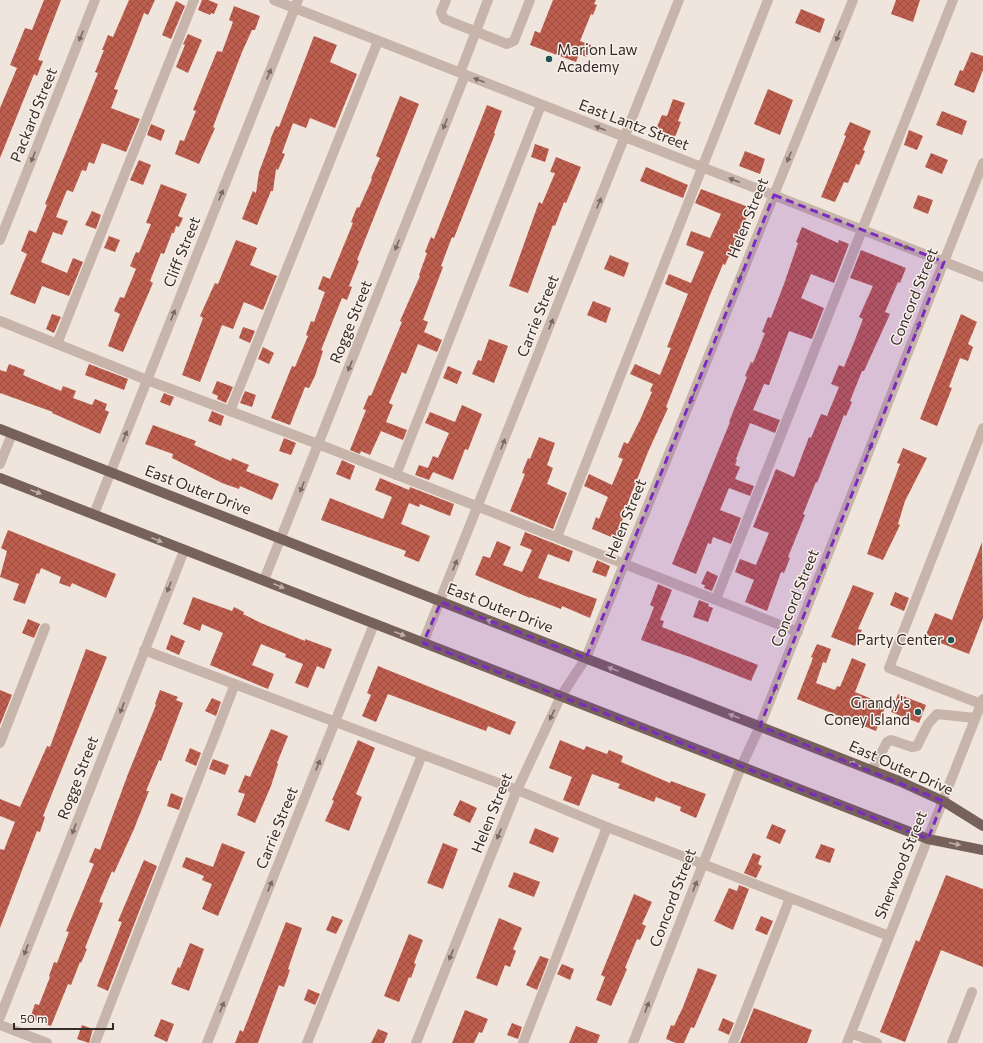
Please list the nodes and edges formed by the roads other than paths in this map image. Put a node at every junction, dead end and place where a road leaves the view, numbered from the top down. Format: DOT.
graph roads {
  1 [pos="95,0"];
  2 [pos="194,0"];
  3 [pos="274,0"];
  4 [pos="446,0"];
  5 [pos="488,0"];
  6 [pos="530,0"];
  7 [pos="679,0"];
  8 [pos="768,0"];
  9 [pos="853,0"];
  10 [pos="952,0"];
  11 [pos="296,4"];
  12 [pos="476,32"];
  13 [pos="378,41"];
  14 [pos="462,74"];
  15 [pos="541,105"];
  16 [pos="625,137"];
  17 [pos="983,163"];
  18 [pos="702,167"];
  19 [pos="774,195"];
  20 [pos="861,229"];
  21 [pos="0,240"];
  22 [pos="944,262"];
  23 [pos="983,277"];
  24 [pos="0,321"];
  25 [pos="57,344"];
  26 [pos="147,380"];
  27 [pos="230,411"];
  28 [pos="983,428"];
  29 [pos="0,429"];
  30 [pos="12,434"];
  31 [pos="318,444"];
  32 [pos="0,464"];
  33 [pos="111,472"];
  34 [pos="396,475"];
  35 [pos="0,478"];
  36 [pos="478,507"];
  37 [pos="94,514"];
  38 [pos="557,537"];
  39 [pos="281,539"];
  40 [pos="184,551"];
  41 [pos="624,563"];
  42 [pos="264,580"];
  43 [pos="716,599"];
  44 [pos="440,602"];
  45 [pos="374,624"];
  46 [pos="45,628"];
  47 [pos="798,632"];
  48 [pos="423,643"];
  49 [pos="144,650"];
  50 [pos="586,658"];
  51 [pos="235,684"];
  52 [pos="561,696"];
  53 [pos="982,701"];
  54 [pos="975,718"];
  55 [pos="336,721"];
  56 [pos="760,726"];
  57 [pos="0,742"];
  58 [pos="422,755"];
  59 [pos="741,767"];
  60 [pos="872,770"];
  61 [pos="517,790"];
  62 [pos="943,801"];
  63 [pos="983,826"];
  64 [pos="608,827"];
  65 [pos="928,839"];
  66 [pos="983,850"];
  67 [pos="704,864"];
  68 [pos="790,898"];
  69 [pos="889,936"];
  70 [pos="972,992"];
  71 [pos="0,1017"];
  72 [pos="0,1025"];
  73 [pos="851,1033"];
  74 [pos="47,1043"];
  75 [pos="95,1043"];
  76 [pos="208,1043"];
  77 [pos="307,1043"];
  78 [pos="416,1043"];
  79 [pos="523,1043"];
  80 [pos="633,1043"];
  81 [pos="733,1043"];
  82 [pos="847,1043"];
  83 [pos="877,1043"];
  84 [pos="952,1043"];
  1 -- 21 [label="street, Packard Street, one-way"];
  2 -- 25 [label="street"];
  3 -- 11 [label="street, East Lantz Street"];
  4 -- 12 [label="street"];
  5 -- 12 [label="street, Rogge Street"];
  6 -- 12 [label="street"];
  7 -- 16 [label="street, Carrie Street"];
  8 -- 18 [label="street"];
  9 -- 19 [label="street, Helen Street, one-way"];
  10 -- 20 [label="street"];
  11 -- 13 [label="street, East Lantz Street"];
  26 -- 11 [label="street, Cliff Street, one-way"];
  12 -- 14 [label="street, Rogge Street"];
  13 -- 14 [label="street, East Lantz Street"];
  13 -- 27 [label="street"];
  15 -- 14 [label="street, East Lantz Street, one-way"];
  14 -- 31 [label="street, Rogge Street, one-way"];
  16 -- 15 [label="street, East Lantz Street, one-way"];
  15 -- 34 [label="street"];
  16 -- 18 [label="street, East Lantz Street"];
  36 -- 16 [label="street, Carrie Street, one-way"];
  17 -- 22 [label="street, Concord Street"];
  19 -- 18 [label="street, East Lantz Street, one-way"];
  18 -- 38 [label="street"];
  19 -- 20 [label="street, East Lantz Street"];
  19 -- 41 [label="street, Helen Street, one-way"];
  22 -- 20 [label="street, East Lantz Street, one-way"];
  20 -- 43 [label="street"];
  22 -- 23 [label="street, East Lantz Street"];
  47 -- 22 [label="street, Concord Street, one-way"];
  24 -- 25 [label="street"];
  25 -- 26 [label="street"];
  26 -- 27 [label="street"];
  33 -- 26 [label="street, Cliff Street, one-way"];
  27 -- 31 [label="street"];
  28 -- 53 [label="street"];
  29 -- 30 [label="main road, East Outer Drive"];
  30 -- 32 [label="street"];
  30 -- 33 [label="main road, East Outer Drive"];
  31 -- 34 [label="street"];
  31 -- 39 [label="street, Rogge Street, one-way"];
  33 -- 37 [label="street, Cliff Street"];
  33 -- 39 [label="main road, East Outer Drive"];
  34 -- 36 [label="street"];
  35 -- 37 [label="main road, one-way"];
  36 -- 38 [label="street"];
  44 -- 36 [label="street, Carrie Street, one-way"];
  37 -- 40 [label="main road, one-way"];
  38 -- 41 [label="street"];
  39 -- 42 [label="street, Rogge Street"];
  39 -- 44 [label="main road, East Outer Drive"];
  40 -- 42 [label="main road"];
  40 -- 49 [label="street, Rogge Street, one-way"];
  41 -- 43 [label="street"];
  41 -- 50 [label="street, Helen Street"];
  42 -- 45 [label="main road, one-way"];
  43 -- 47 [label="street"];
  44 -- 48 [label="street, Carrie Street"];
  50 -- 44 [label="main road, East Outer Drive, one-way"];
  45 -- 48 [label="main road, one-way"];
  45 -- 55 [label="street, Carrie Street"];
  46 -- 57 [label="street"];
  56 -- 47 [label="street, Concord Street, one-way"];
  48 -- 52 [label="main road"];
  49 -- 51 [label="street"];
  49 -- 71 [label="street, Rogge Street, one-way"];
  50 -- 52 [label="street, Helen Street"];
  56 -- 50 [label="main road, East Outer Drive, one-way"];
  51 -- 55 [label="street"];
  51 -- 75 [label="street"];
  52 -- 59 [label="main road"];
  52 -- 61 [label="street, Helen Street, one-way"];
  53 -- 54 [label="street, Sherwood Street"];
  54 -- 60 [label="street"];
  54 -- 62 [label="street, Sherwood Street"];
  55 -- 58 [label="street"];
  76 -- 55 [label="street, Carrie Street, one-way"];
  56 -- 59 [label="street, Concord Street"];
  60 -- 56 [label="main road, East Outer Drive, one-way"];
  58 -- 61 [label="street"];
  58 -- 77 [label="street"];
  59 -- 65 [label="main road"];
  59 -- 67 [label="street, Concord Street"];
  60 -- 62 [label="main road, East Outer Drive"];
  61 -- 64 [label="street"];
  61 -- 78 [label="street, Helen Street, one-way"];
  62 -- 63 [label="main road, East Outer Drive"];
  62 -- 65 [label="street, Sherwood Street"];
  64 -- 67 [label="street"];
  64 -- 79 [label="street"];
  65 -- 66 [label="main road, one-way"];
  65 -- 69 [label="street, Sherwood Street"];
  67 -- 68 [label="street"];
  80 -- 67 [label="street, Concord Street, one-way"];
  68 -- 69 [label="street"];
  68 -- 81 [label="street"];
  69 -- 73 [label="street, Sherwood Street"];
  70 -- 84 [label="street"];
  72 -- 74 [label="street"];
  73 -- 82 [label="street, Sherwood Street"];
  73 -- 83 [label="street"];
}
